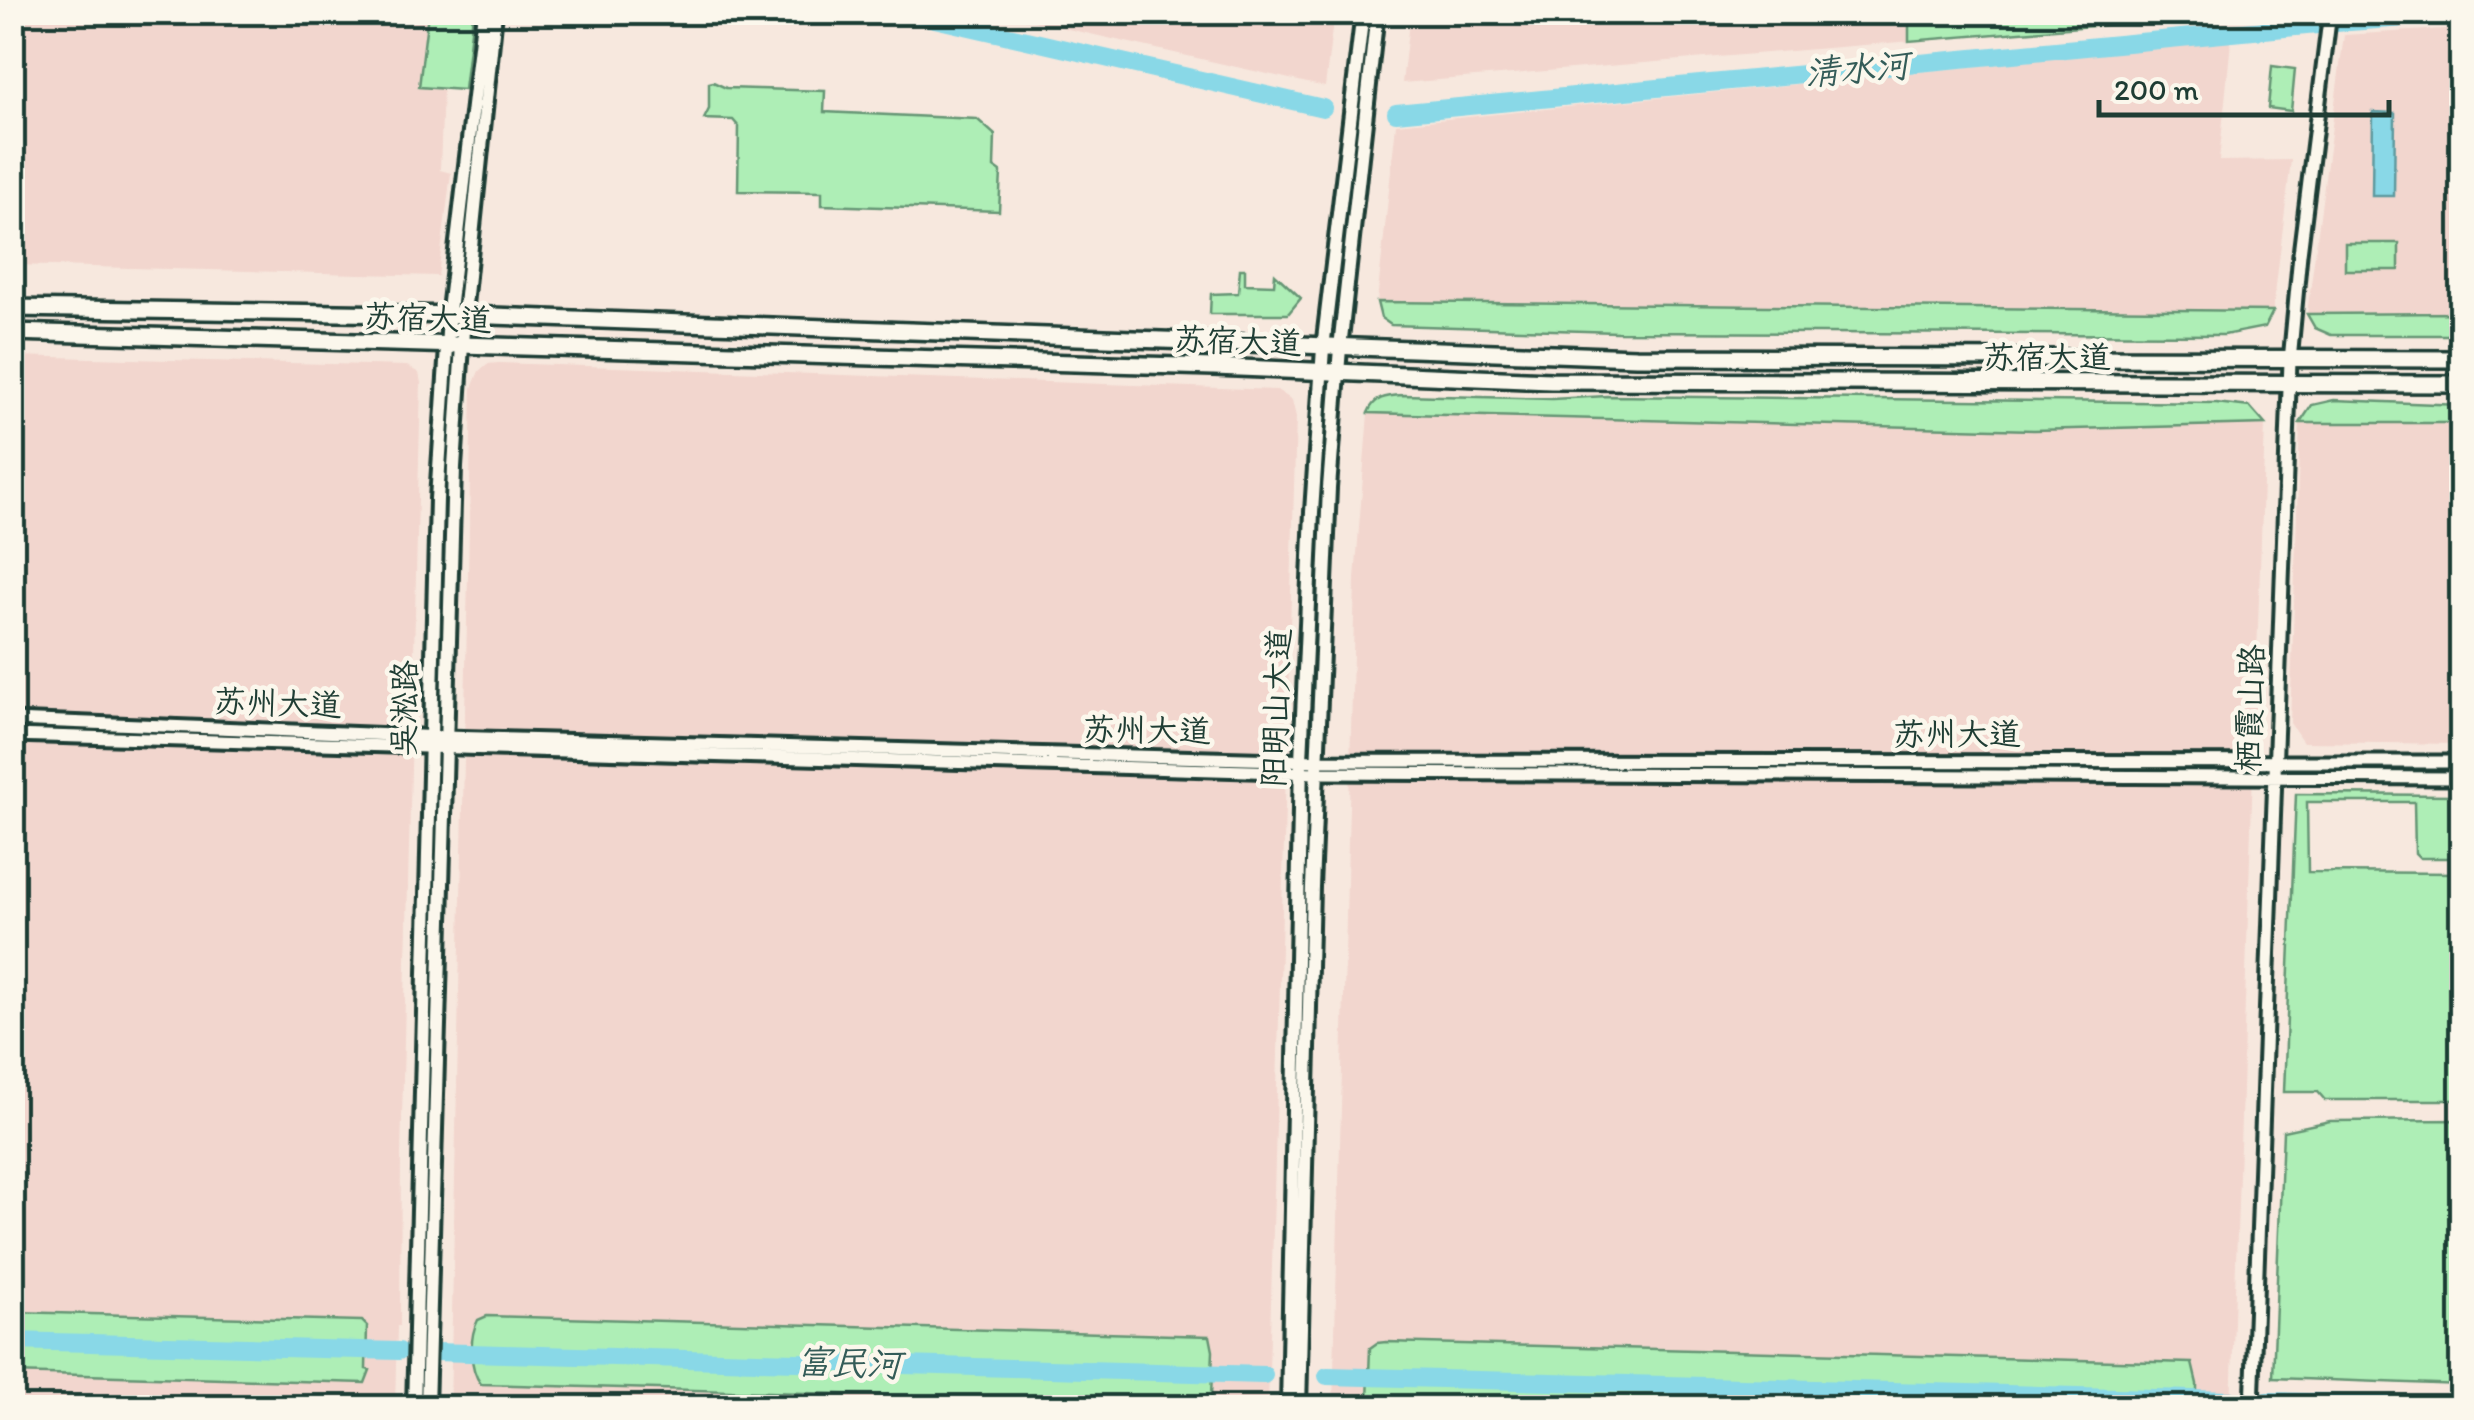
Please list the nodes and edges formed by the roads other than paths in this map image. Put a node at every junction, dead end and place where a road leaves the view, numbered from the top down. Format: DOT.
graph roads {
  1 [pos="484,12"];
  2 [pos="496,12"];
  3 [pos="1363,12"];
  4 [pos="1377,12"];
  5 [pos="2330,12"];
  6 [pos="12,308"];
  7 [pos="457,315"];
  8 [pos="12,332"];
  9 [pos="454,347"];
  10 [pos="1332,348"];
  11 [pos="2462,359"];
  12 [pos="2290,360"];
  13 [pos="1329,373"];
  14 [pos="2462,384"];
  15 [pos="2290,386"];
  16 [pos="12,720"];
  17 [pos="12,736"];
  18 [pos="437,743"];
  19 [pos="2276,761"];
  20 [pos="2462,762"];
  21 [pos="1300,766"];
  22 [pos="1317,767"];
  23 [pos="2276,778"];
  24 [pos="2462,778"];
  25 [pos="414,1408"];
  26 [pos="427,1408"];
  27 [pos="1288,1408"];
  28 [pos="1299,1408"];
  29 [pos="2252,1408"];
  1 -- 7 [label="main road, 吴淞路"];
  2 -- 7 [label="main road, 吴淞路"];
  3 -- 10 [label="main road, 阳明山大道"];
  4 -- 10 [label="main road, 阳明山大道"];
  5 -- 12 [label="street, 栖霞山路"];
  6 -- 7 [label="main road, 苏宿大道"];
  7 -- 9 [label="main road, 吴淞路"];
  7 -- 10 [label="main road, 苏宿大道"];
  8 -- 9 [label="main road, 苏宿大道"];
  9 -- 13 [label="main road, 苏宿大道"];
  9 -- 18 [label="main road, 吴淞路"];
  10 -- 12 [label="main road, 苏宿大道"];
  10 -- 13 [label="main road, 阳明山大道"];
  11 -- 12 [label="main road, 苏宿大道"];
  12 -- 15 [label="street, 栖霞山路"];
  13 -- 15 [label="main road, 苏宿大道"];
  13 -- 21 [label="main road, 阳明山大道"];
  13 -- 22 [label="main road, 阳明山大道"];
  14 -- 15 [label="main road, 苏宿大道"];
  15 -- 19 [label="street, 栖霞山路"];
  16 -- 18 [label="street, 苏州大道"];
  17 -- 18 [label="street, 苏州大道"];
  18 -- 21 [label="street, 苏州大道"];
  18 -- 25 [label="main road, 吴淞路"];
  18 -- 26 [label="main road, 吴淞路"];
  19 -- 20 [label="street, 苏州大道"];
  19 -- 22 [label="street, 苏州大道"];
  19 -- 23 [label="street, 栖霞山路"];
  21 -- 22 [label="street, 苏州大道"];
  21 -- 27 [label="main road, 阳明山大道"];
  22 -- 23 [label="street, 苏州大道"];
  22 -- 28 [label="main road, 阳明山大道"];
  23 -- 24 [label="street, 苏州大道"];
  23 -- 29 [label="street, 栖霞山路"];
}
